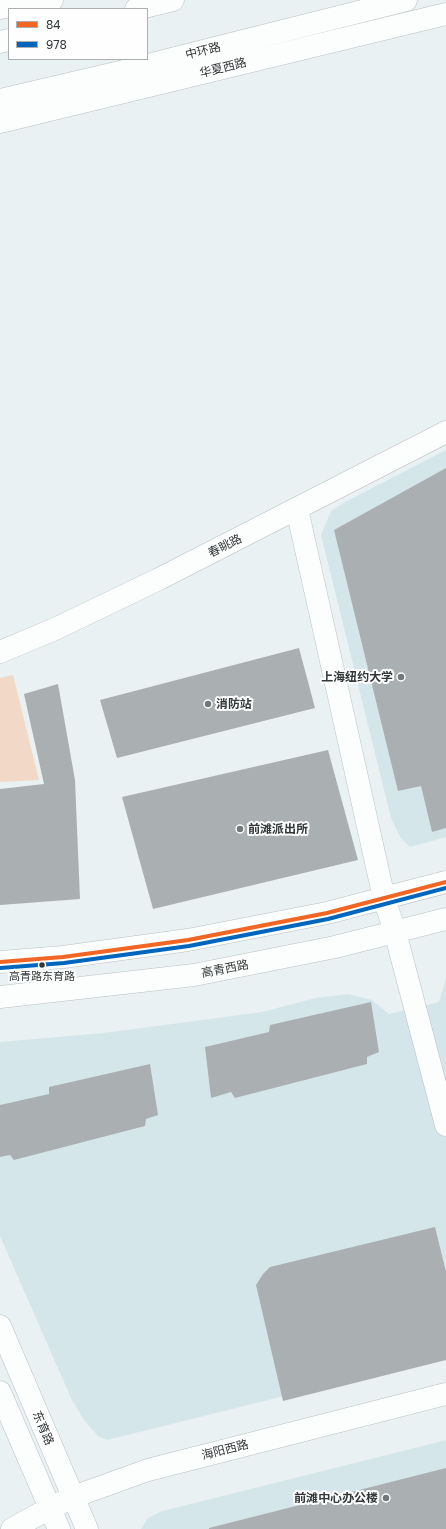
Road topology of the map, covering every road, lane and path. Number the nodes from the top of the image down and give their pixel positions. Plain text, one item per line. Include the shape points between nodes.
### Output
1 (18, 0) edge
2 (52, 0) edge
3 (173, 0) edge
4 (406, 0) edge
5 (0, 5) edge
6 (0, 8) edge
7 (140, 8) edge
8 (446, 14) edge
9 (120, 72) junction
10 (0, 100) edge
11 (0, 112) edge
12 (0, 122) edge
13 (446, 432) edge
14 (298, 509) junction
15 (0, 652) edge
16 (446, 882) edge
17 (384, 898) junction
18 (446, 919) edge
19 (395, 932) junction
20 (0, 962) edge
21 (0, 997) edge
22 (446, 1125) edge
23 (0, 1326) edge
24 (0, 1392) edge
25 (446, 1394) edge
26 (73, 1497) junction
27 (50, 1508) junction
28 (12, 1529) edge
29 (59, 1529) edge
30 (87, 1529) edge

1 - 5 main road
2 - 6 main road
3 - 7 main road
4 - 9 main road, 中环路
8 - 12 main road, 华夏西路
9 - 10 main road, 中环路
9 - 11 main road
13 - 14 main road, 春眺路
14 - 15 main road, 春眺路 via 56,629
14 - 17 main road
16 - 17 main road
17 - 19 main road
17 - 20 main road via 327,913 188,940 64,957
18 - 19 main road, 高青西路
19 - 21 main road, 高青西路 via 335,948 194,975
19 - 22 main road
23 - 26 main road, 东育路
24 - 27 main road
25 - 26 main road, 海阳西路 via 148,1470
26 - 27 main road, 海阳西路
26 - 30 main road, 东育路
27 - 28 main road, 海阳西路
27 - 29 main road

